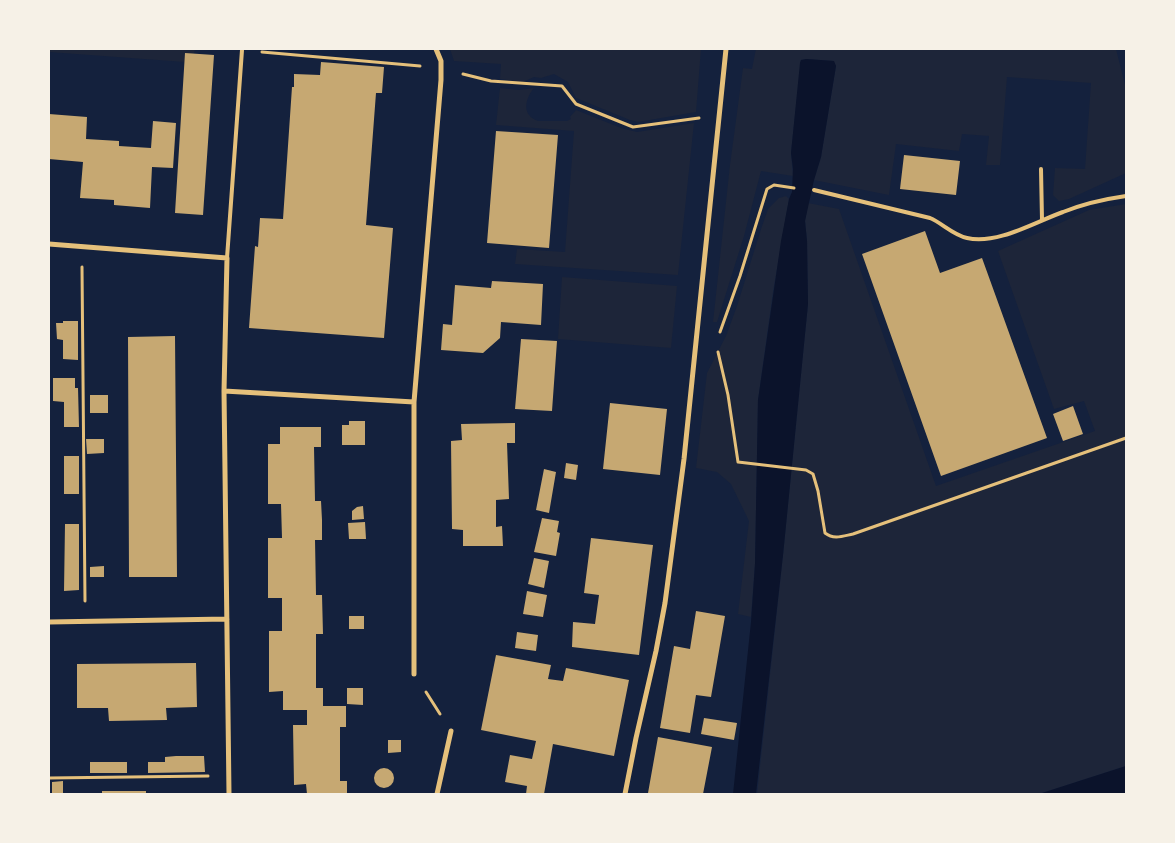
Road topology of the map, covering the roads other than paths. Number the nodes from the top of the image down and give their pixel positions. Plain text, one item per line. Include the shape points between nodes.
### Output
1 (436, 49) edge
2 (726, 49) edge
3 (242, 50) edge
4 (1042, 169) dead end
5 (814, 190) dead end
6 (1126, 196) edge
7 (1042, 220) junction
8 (49, 244) edge
9 (227, 258) junction
10 (224, 391) junction
11 (414, 402) junction
12 (227, 620) junction
13 (49, 622) edge
14 (414, 674) road end
15 (451, 731) road end
16 (229, 794) edge
17 (437, 794) edge
18 (625, 794) edge

1 - 11 street via 441,68
2 - 18 street via 684,459 665,603
3 - 9 lane
4 - 7 lane
5 - 7 lane via 930,218 968,238 990,238
6 - 7 lane via 1079,206
8 - 9 street
9 - 10 street
10 - 11 street
10 - 12 street
11 - 14 street
12 - 13 street
12 - 16 street
15 - 17 street

